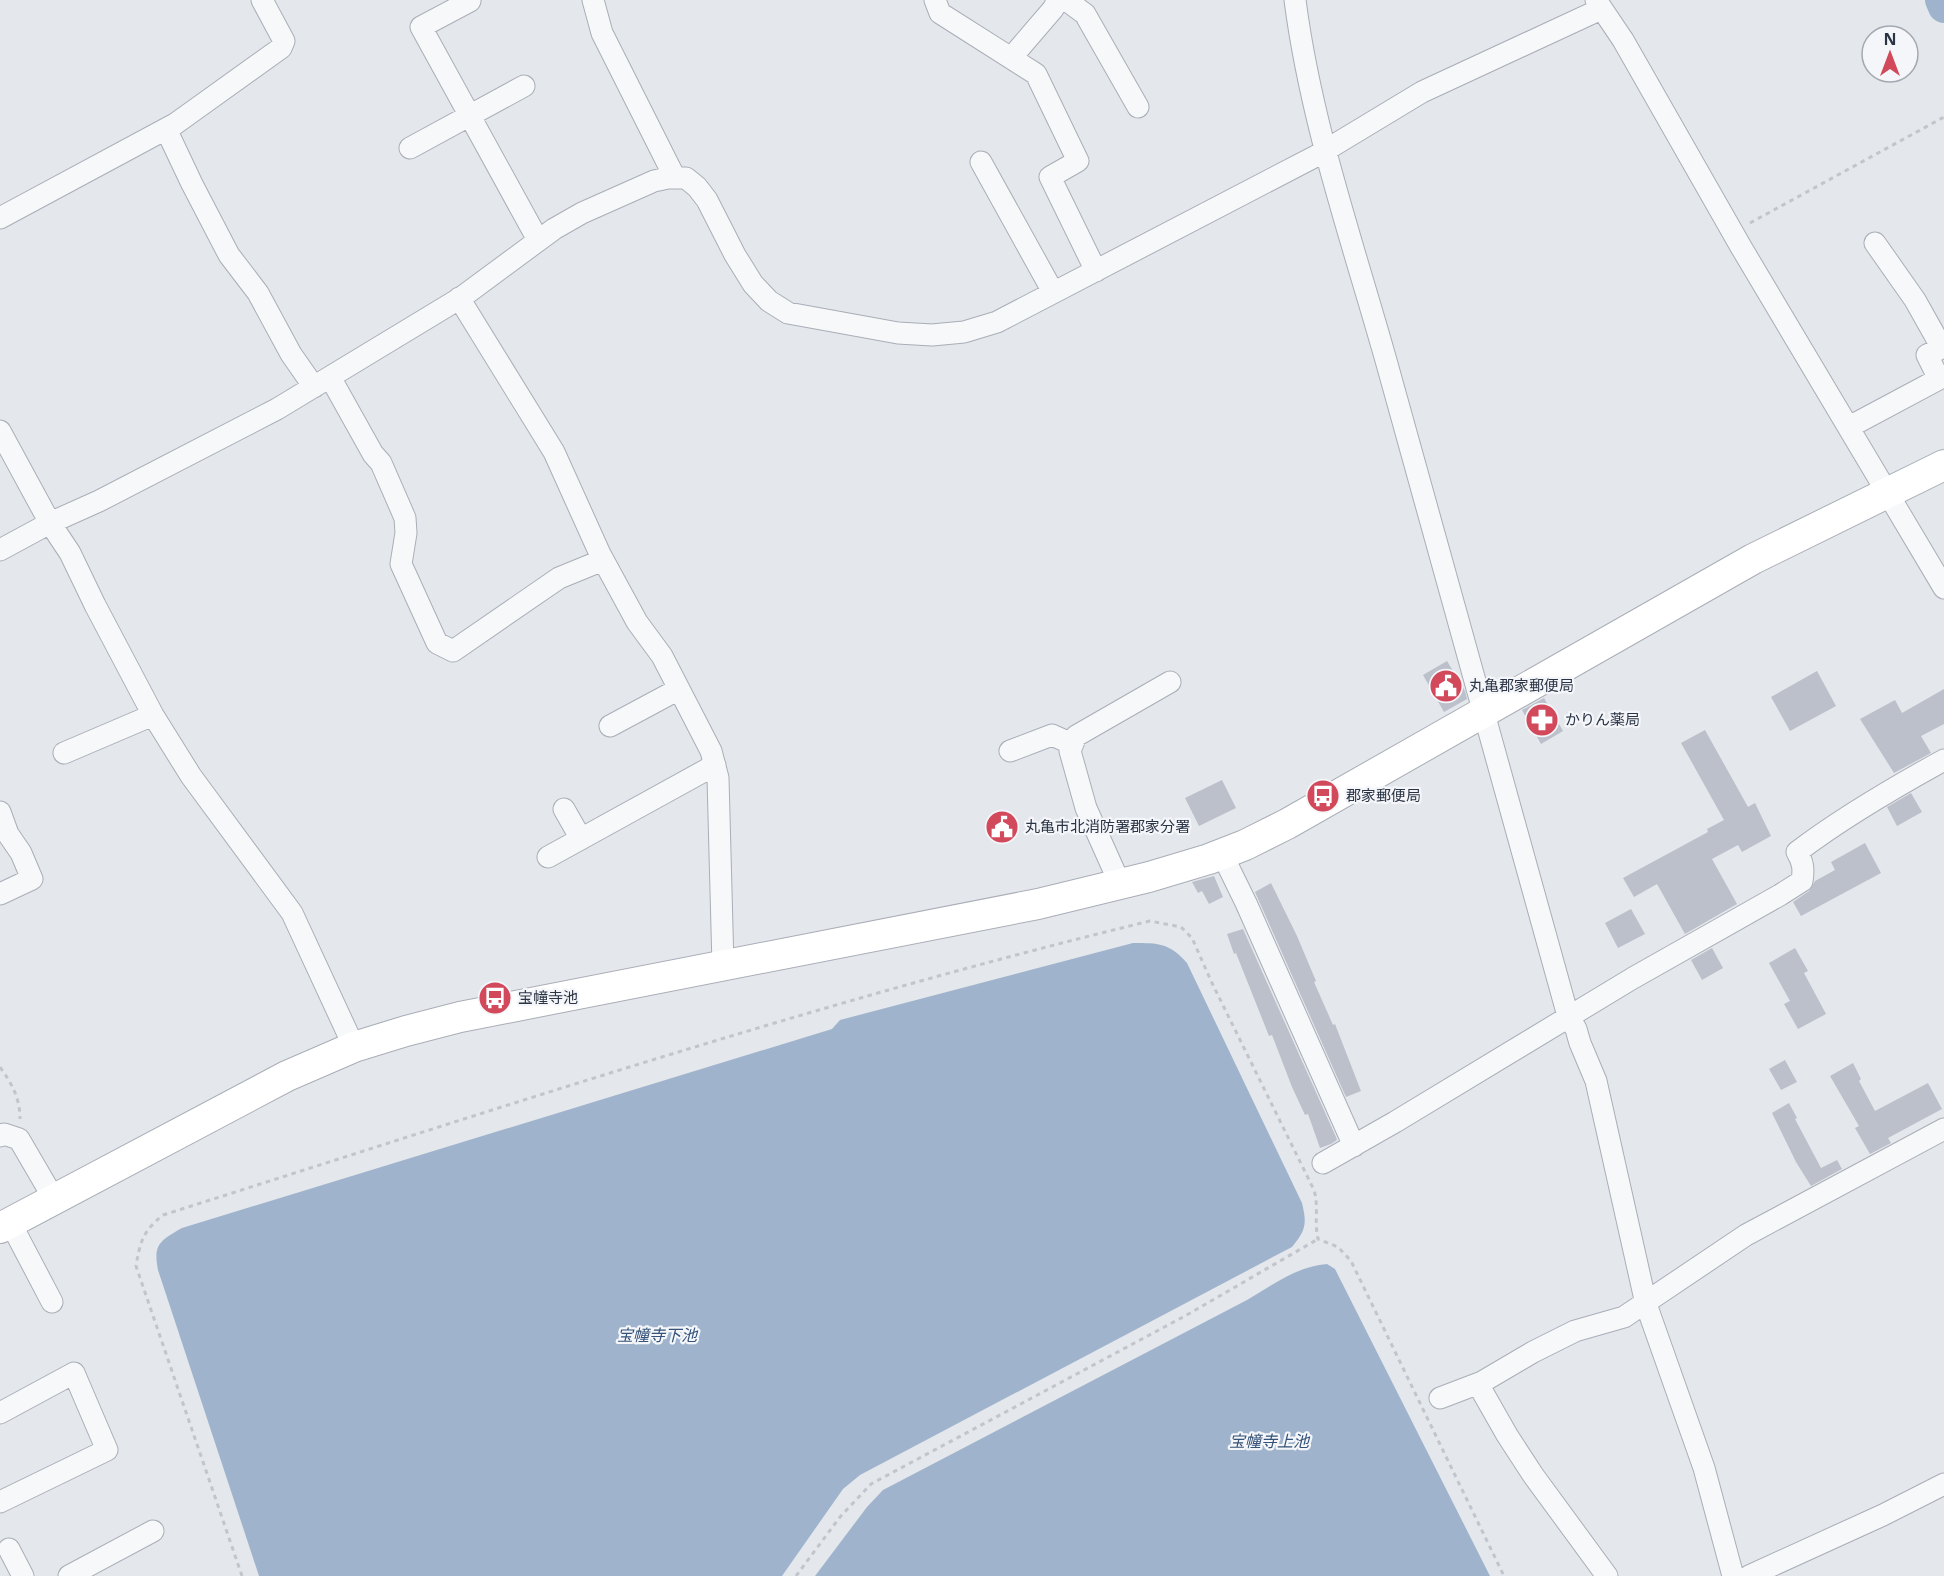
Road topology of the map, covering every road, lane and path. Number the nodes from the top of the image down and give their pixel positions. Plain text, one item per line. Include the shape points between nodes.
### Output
1 (262, 0) edge
2 (593, 0) edge
3 (935, 0) edge
4 (1058, 0) edge
5 (1066, 0) edge
6 (1295, 0) edge
7 (470, 1) edge
8 (1598, 5) edge
9 (1011, 58) junction
10 (524, 86) dead end
11 (1138, 107) dead end
12 (470, 115) junction
13 (1944, 117) edge
14 (166, 129) junction
15 (410, 147) dead end
16 (1326, 150) junction
17 (981, 162) dead end
18 (675, 177) junction
19 (0, 218) edge
20 (538, 240) junction
21 (1875, 243) dead end
22 (1741, 247) junction
23 (1096, 271) junction
24 (1053, 292) junction
25 (459, 298) junction
26 (1943, 347) edge
27 (322, 382) junction
28 (1849, 427) junction
29 (0, 431) edge
30 (1944, 465) edge
31 (1887, 492) junction
32 (50, 523) junction
33 (0, 550) edge
34 (603, 560) junction
35 (1944, 588) edge
36 (1170, 682) dead end
37 (679, 689) junction
38 (1483, 711) junction
39 (153, 715) junction
40 (610, 726) dead end
41 (1072, 744) junction
42 (1010, 751) dead end
43 (64, 753) dead end
44 (1944, 760) edge
45 (715, 765) junction
46 (564, 808) dead end
47 (0, 812) edge
48 (581, 839) junction
49 (1222, 854) junction
50 (548, 857) dead end
51 (1120, 884) junction
52 (0, 894) edge
53 (723, 966) junction
54 (1568, 1016) junction
55 (354, 1047) junction
56 (0, 1066) edge
57 (1944, 1130) edge
58 (10, 1137) edge
59 (1354, 1146) junction
60 (1323, 1163) dead end
61 (54, 1199) junction
62 (5, 1225) edge
63 (1318, 1239) junction
64 (52, 1302) dead end
65 (1646, 1304) junction
66 (1478, 1384) junction
67 (1440, 1398) dead end
68 (0, 1413) edge
69 (1944, 1484) edge
70 (0, 1502) edge
71 (153, 1531) dead end
72 (9, 1549) dead end
73 (23, 1576) edge
74 (69, 1576) edge
75 (242, 1576) edge
76 (796, 1576) edge
77 (1504, 1576) edge
78 (1607, 1576) edge
79 (1732, 1576) edge
80 (1749, 1576) edge

1 - 14 street via 284,41 281,48
2 - 18 street via 602,33
3 - 9 street via 940,13
4 - 9 street
5 - 11 street via 1085,14
6 - 16 street via 1304,62
7 - 12 street via 422,27
8 - 16 street via 1422,92
8 - 22 street via 1623,40
9 - 23 street via 1036,74 1078,161 1050,177
10 - 12 street
12 - 15 street
12 - 20 street
13 - 22 path via 1738,230
14 - 19 street
14 - 27 street via 229,255 258,293 291,354
16 - 23 street
16 - 38 street
17 - 24 street
18 - 20 street via 619,195
18 - 24 street via 686,178 702,192 753,284 788,313 898,333 932,335 964,332 997,322
20 - 25 street
21 - 26 street
22 - 28 street
23 - 24 street
25 - 27 street
25 - 34 street via 554,452
26 - 28 street via 1927,355 1939,379
27 - 32 street via 277,409
27 - 34 street via 381,463 405,518 401,564 437,643 453,651 560,578
28 - 31 street
29 - 32 street
30 - 31 street
31 - 35 street
31 - 38 street via 1753,560
32 - 33 street
32 - 39 street via 70,553
34 - 37 street
36 - 41 street via 1076,736
37 - 40 street
37 - 45 street
38 - 49 street via 1287,824
38 - 54 street
39 - 43 street
39 - 55 street via 191,776 292,914
41 - 42 street via 1052,735
41 - 51 street via 1070,751 1086,808
44 - 54 street via 1837,823 1797,852 1804,872 1802,880
45 - 48 street
45 - 53 street
46 - 48 street
47 - 52 street via 32,879
48 - 50 street
49 - 51 street
49 - 59 street
51 - 53 street
53 - 55 street via 460,1017
54 - 59 street
54 - 65 street via 1596,1081
55 - 61 street via 287,1076
56 - 58 path via 14,1086 20,1108
57 - 65 street via 1746,1235
58 - 61 street
59 - 60 street
61 - 62 street
62 - 64 street
63 - 75 path via 1317,1200 1192,938 1181,927 1165,922 1150,921 1013,956 655,1058 163,1215 150,1226 140,1243 136,1266
63 - 76 path via 1185,1316 872,1485 840,1517
63 - 77 path via 1338,1247 1351,1261
65 - 66 street via 1624,1317 1575,1331
65 - 79 street via 1704,1468
66 - 67 street
66 - 78 street via 1533,1475
68 - 70 street via 74,1373 107,1450
69 - 80 street
71 - 74 street
72 - 73 street

